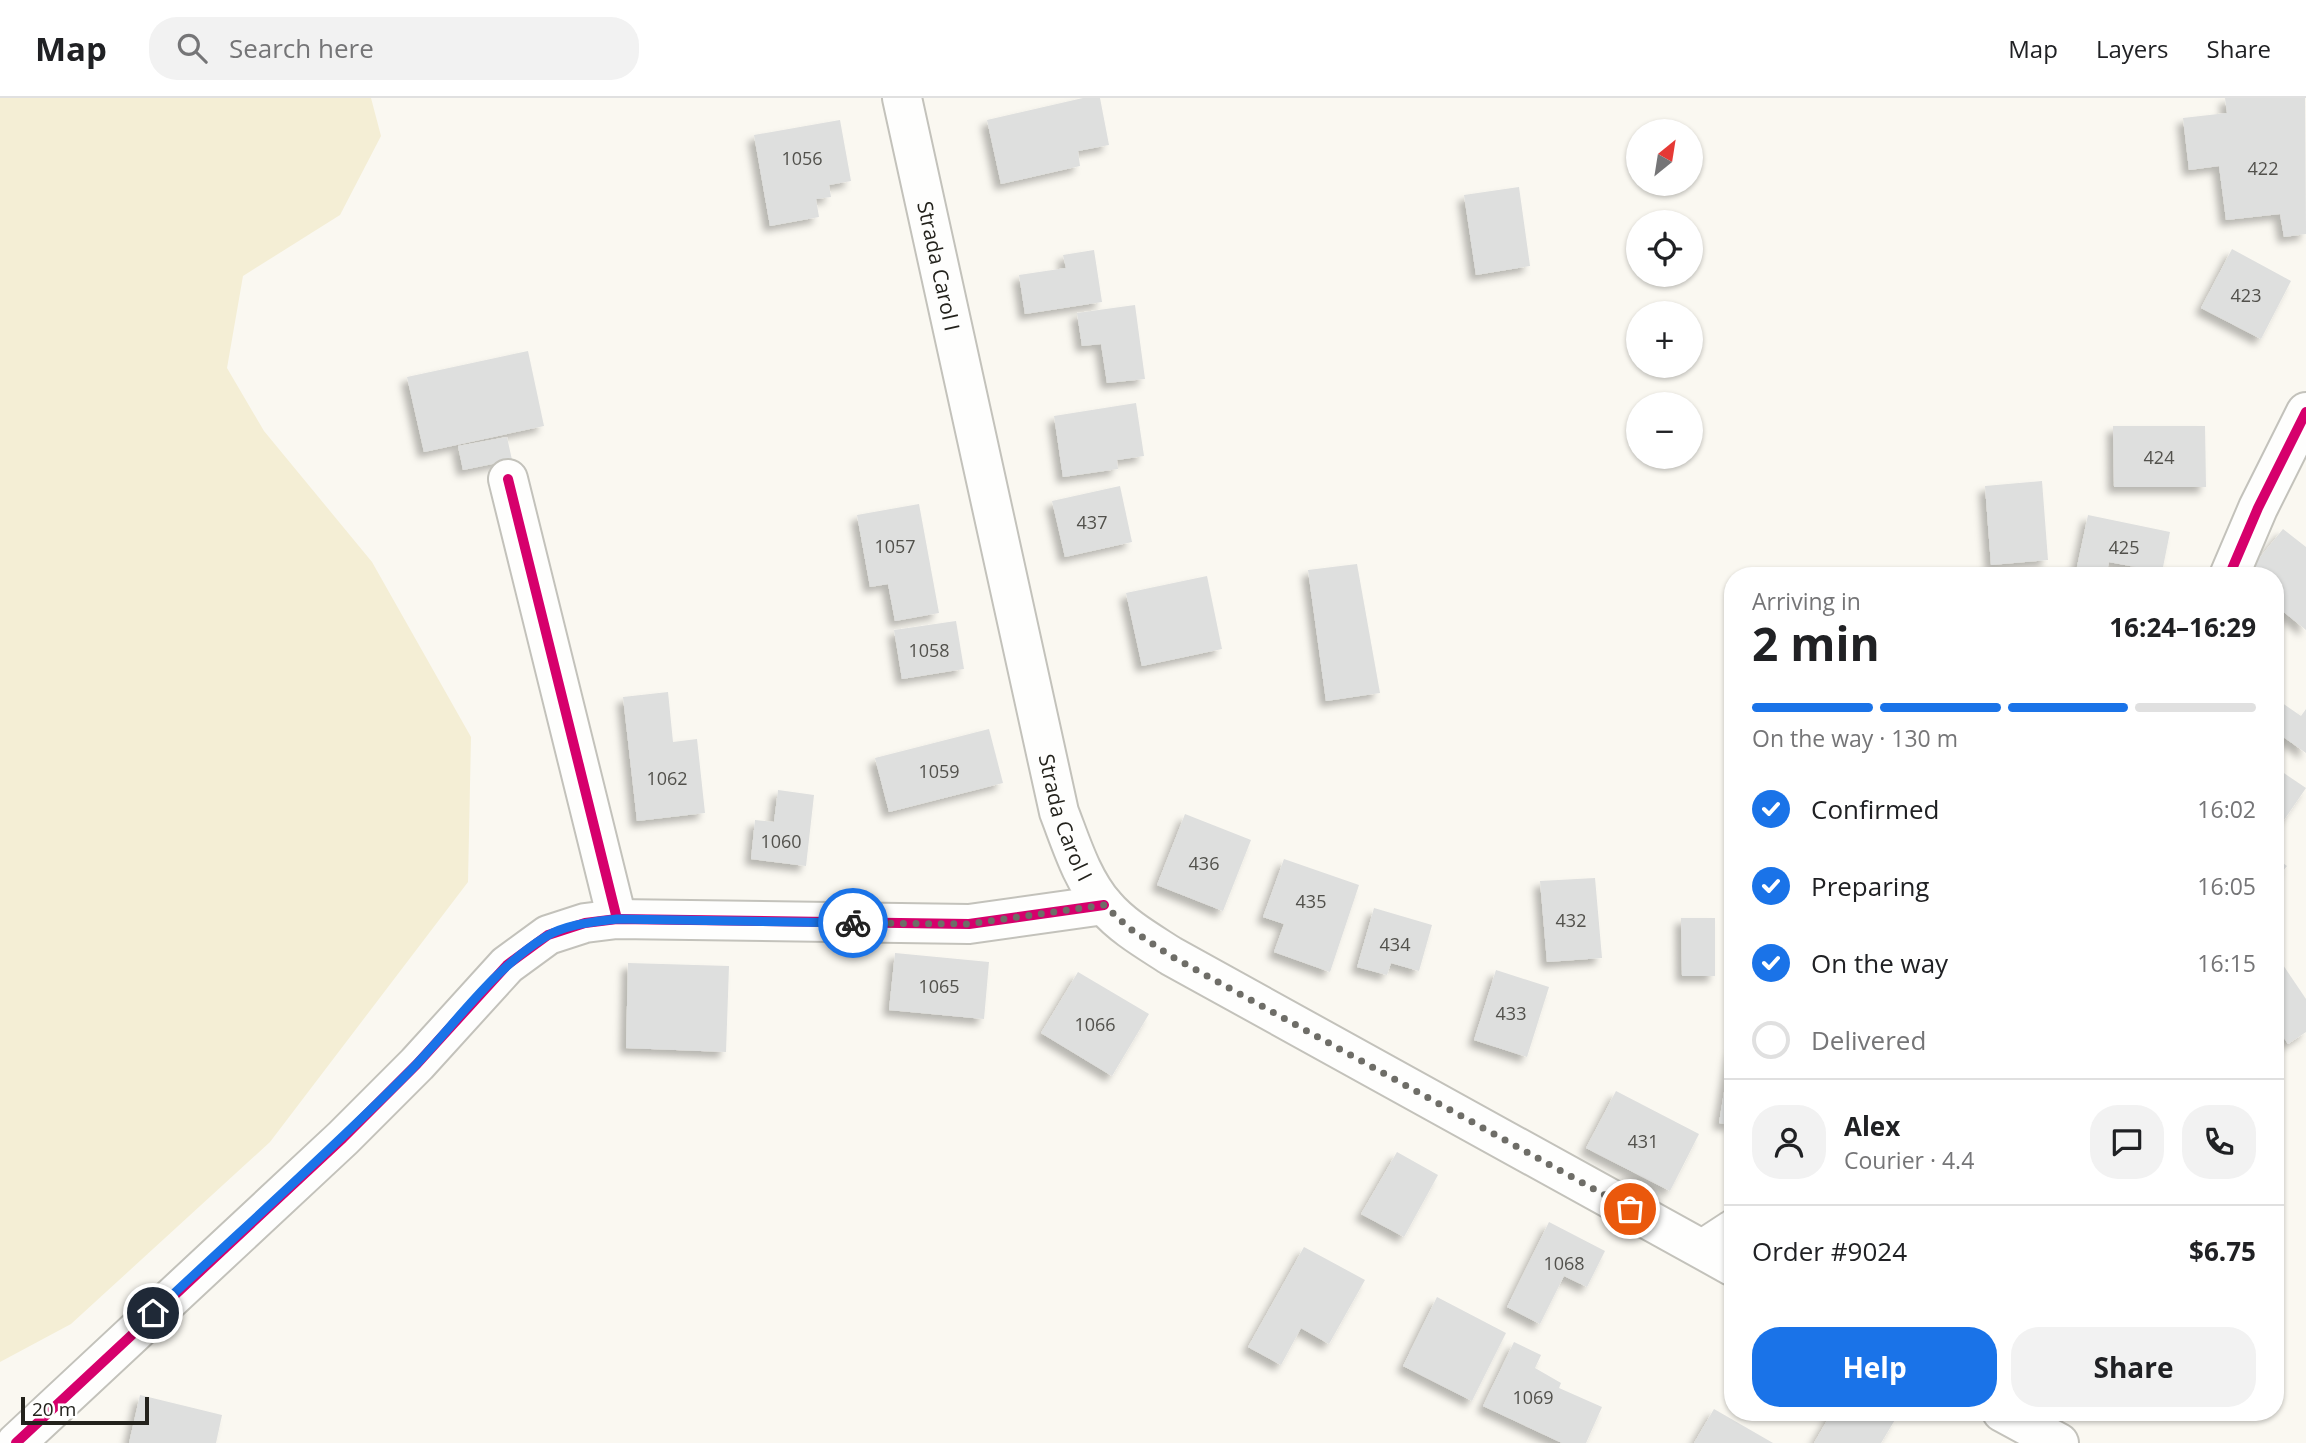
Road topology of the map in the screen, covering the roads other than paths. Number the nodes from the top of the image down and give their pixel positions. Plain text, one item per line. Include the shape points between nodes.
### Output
1 (902, 98) edge
2 (2306, 412) edge
3 (508, 479) dead end
4 (2233, 567) edge
5 (1104, 905) junction
6 (617, 919) junction
7 (1723, 1249) edge
8 (2019, 1421) edge
9 (16, 1443) edge
10 (2059, 1443) edge

1 - 5 street, Strada Carol I via 1059,812 1080,865
2 - 4 street
3 - 6 street
5 - 6 street via 969,924
5 - 7 street, Strada Carol I via 1171,956
6 - 9 street via 548,935 506,965 343,1138
8 - 10 street

